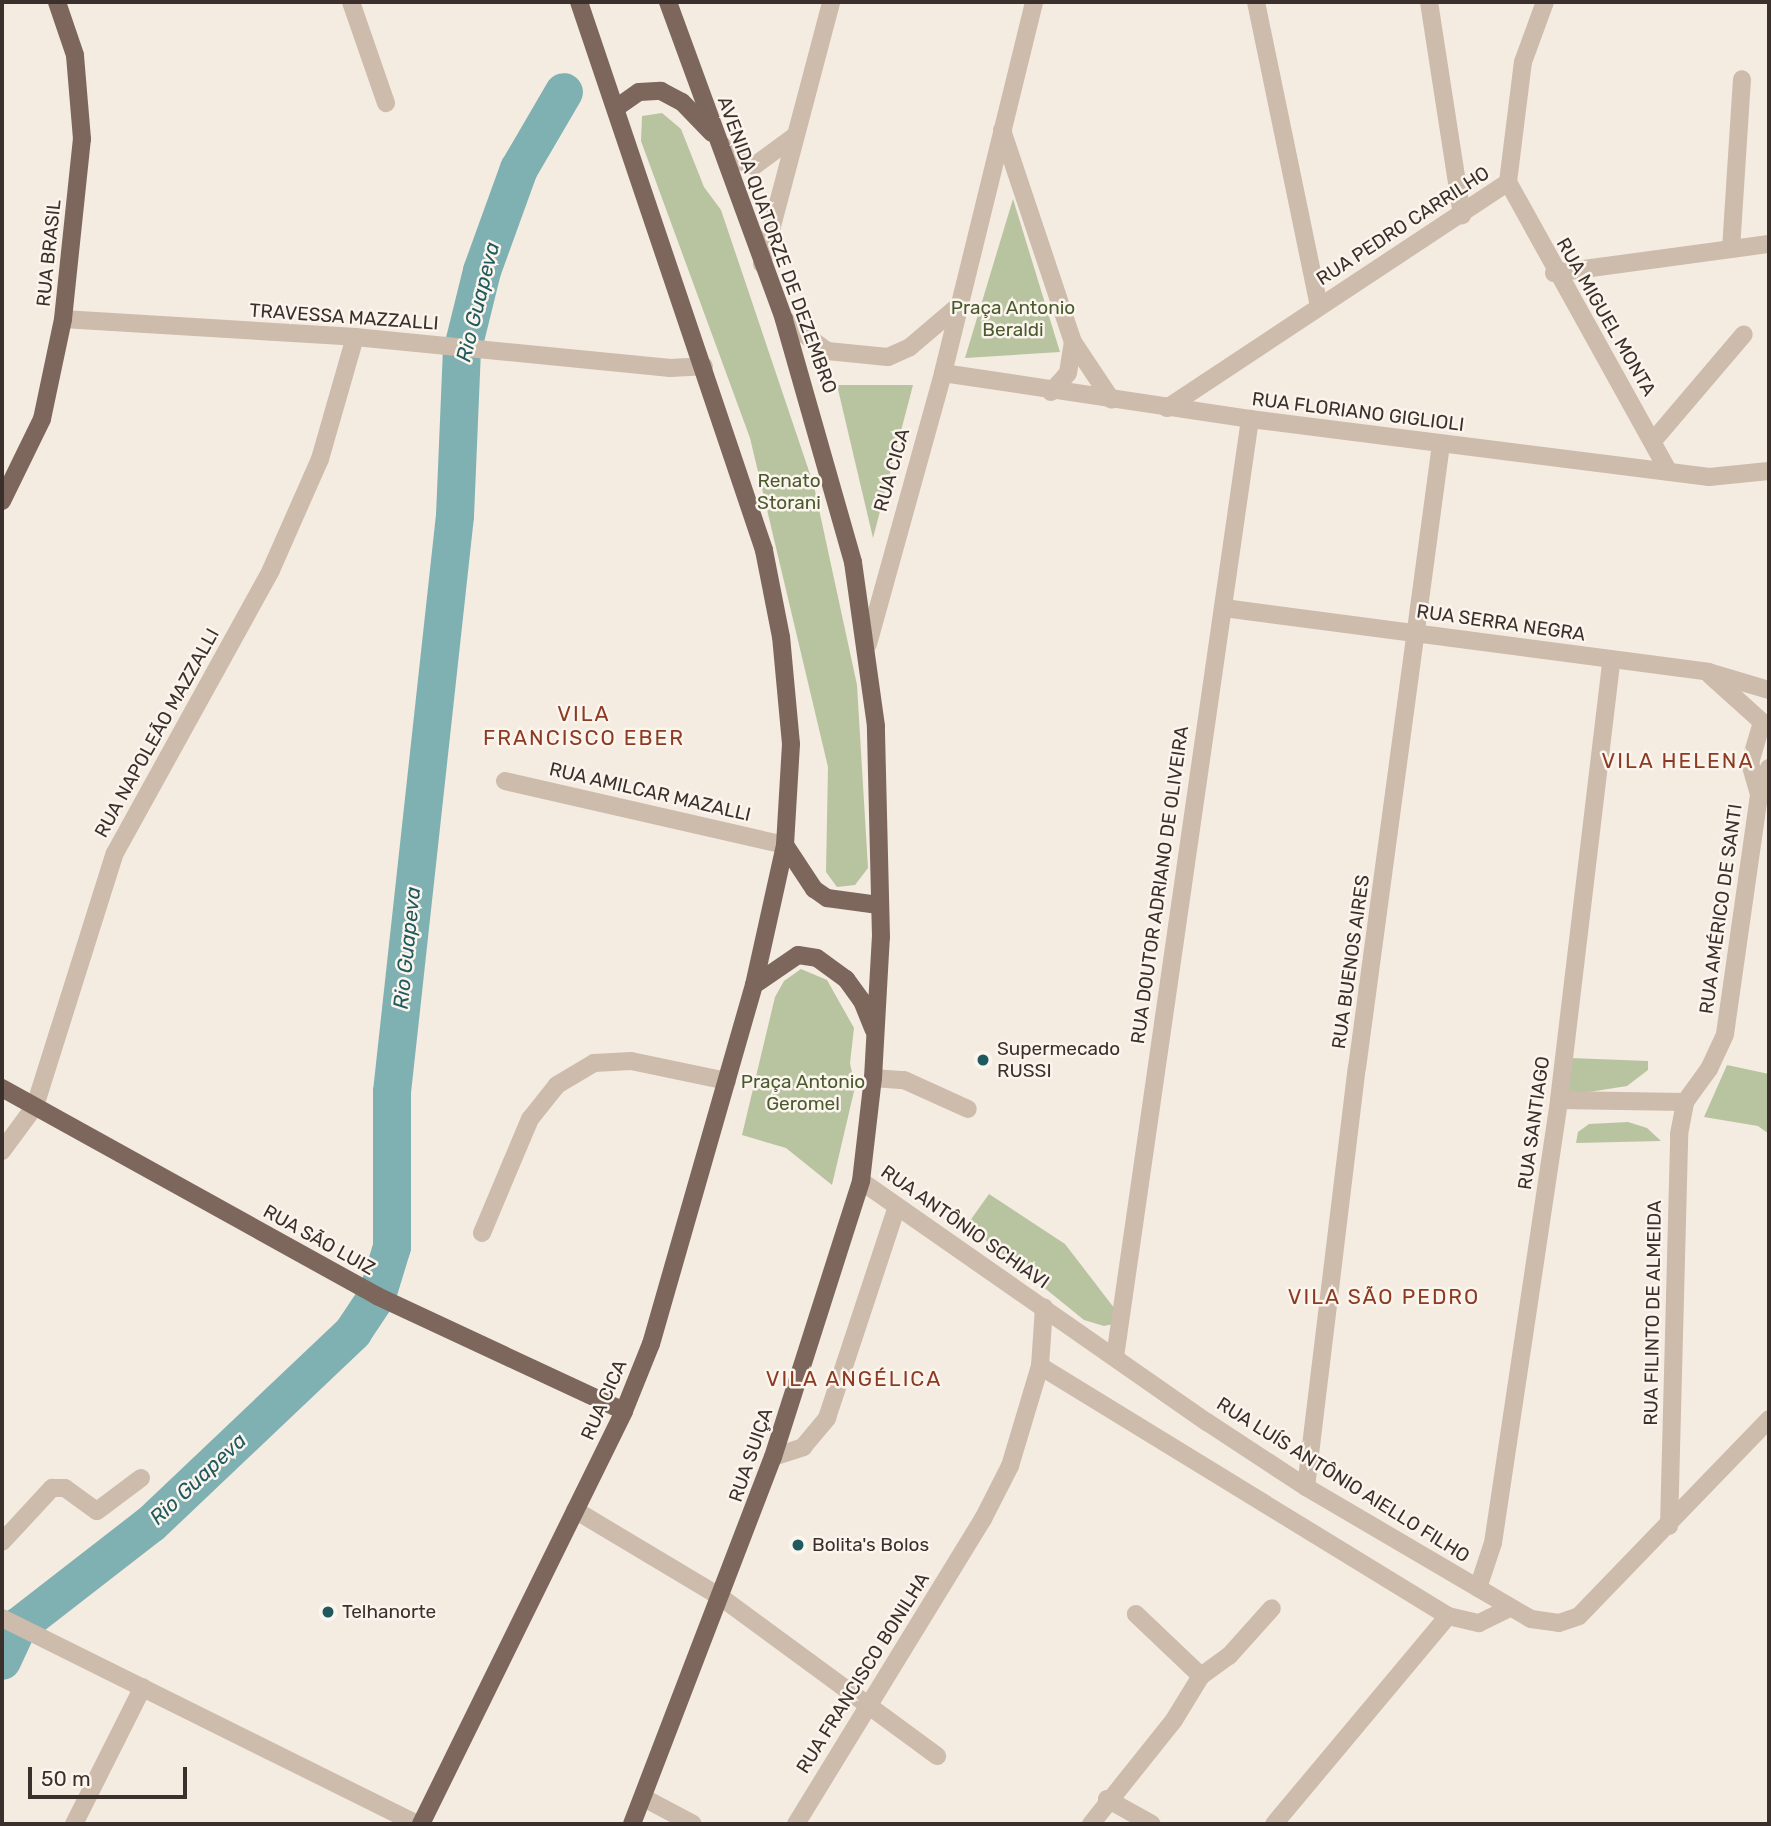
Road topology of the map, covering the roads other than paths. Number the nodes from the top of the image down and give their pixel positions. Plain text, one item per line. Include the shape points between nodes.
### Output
1 (57, 2) edge
2 (351, 2) edge
3 (579, 2) edge
4 (668, 2) edge
5 (831, 2) edge
6 (1034, 2) edge
7 (1256, 2) edge
8 (1429, 2) edge
9 (1545, 2) edge
10 (1742, 79) dead end
11 (386, 103) dead end
12 (616, 108) junction
13 (1002, 130) junction
14 (796, 135) junction
15 (716, 138) junction
16 (1508, 183) junction
17 (1462, 215) junction
18 (1769, 244) edge
19 (1731, 249) junction
20 (762, 264) junction
21 (1554, 273) junction
22 (1319, 306) junction
23 (957, 307) junction
24 (64, 319) junction
25 (784, 319) junction
26 (1744, 334) dead end
27 (355, 337) junction
28 (1073, 342) junction
29 (704, 366) junction
30 (943, 373) junction
31 (1051, 392) junction
32 (1111, 399) junction
33 (1167, 408) junction
34 (1250, 419) junction
35 (1653, 441) junction
36 (1441, 444) junction
37 (1668, 471) junction
38 (1769, 471) edge
39 (2, 501) edge
40 (1224, 608) junction
41 (1418, 633) junction
42 (868, 644) junction
43 (1611, 661) junction
44 (1708, 673) junction
45 (1769, 690) edge
46 (1767, 720) edge
47 (1769, 768) edge
48 (505, 781) dead end
49 (1759, 794) junction
50 (785, 845) junction
51 (879, 905) junction
52 (756, 977) junction
53 (878, 1006) joint
54 (875, 1034) junction
55 (873, 1078) junction
56 (727, 1081) junction
57 (2, 1088) edge
58 (1559, 1100) junction
59 (1685, 1102) junction
60 (35, 1106) junction
61 (968, 1109) dead end
62 (2, 1151) edge
63 (861, 1181) junction
64 (897, 1206) junction
65 (482, 1233) dead end
66 (1044, 1307) junction
67 (1115, 1357) junction
68 (1040, 1366) junction
69 (624, 1411) junction
70 (1769, 1419) edge
71 (773, 1457) junction
72 (141, 1478) dead end
73 (1306, 1487) junction
74 (575, 1510) junction
75 (1669, 1526) junction
76 (2, 1542) edge
77 (1478, 1588) junction
78 (722, 1598) junction
79 (1272, 1608) dead end
80 (1508, 1609) junction
81 (1136, 1614) dead end
82 (1448, 1616) junction
83 (3, 1618) edge
84 (1201, 1676) junction
85 (143, 1687) junction
86 (868, 1706) junction
87 (937, 1756) dead end
88 (644, 1798) junction
89 (1107, 1799) junction
90 (75, 1824) edge
91 (419, 1824) edge
92 (632, 1824) edge
93 (694, 1824) edge
94 (796, 1824) edge
95 (1091, 1824) edge
96 (1152, 1824) edge
97 (1274, 1824) edge

1 - 24 main road, RUA BRASIL via 75,55 82,139
2 - 11 street
3 - 12 main road
4 - 15 main road, AVENIDA QUATORZE DE DEZEMBRO
5 - 14 street
6 - 13 street, RUA CICA
7 - 22 street
8 - 17 street
9 - 16 street, RUA PEDRO CARRILHO via 1523,62
10 - 19 street
12 - 15 main road via 639,92 660,91 682,102
12 - 29 main road
13 - 23 street, RUA CICA
13 - 28 street
14 - 15 street via 754,166 734,159
14 - 20 street
15 - 20 main road, AVENIDA QUATORZE DE DEZEMBRO
16 - 17 street, RUA PEDRO CARRILHO
16 - 21 street, RUA MIGUEL MONTA
17 - 22 street, RUA PEDRO CARRILHO
18 - 19 street
19 - 21 street
20 - 25 main road, AVENIDA QUATORZE DE DEZEMBRO
21 - 35 street, RUA MIGUEL MONTA
22 - 33 street, RUA PEDRO CARRILHO
23 - 25 street via 910,346 888,357 827,351
23 - 30 street, RUA CICA
24 - 27 street, TRAVESSA MAZZALLI
24 - 39 main road, RUA BRASIL via 42,419
25 - 42 main road, AVENIDA QUATORZE DE DEZEMBRO via 853,562
26 - 35 street
27 - 29 street, TRAVESSA MAZZALLI via 670,368
27 - 60 street, RUA NAPOLEÃO MAZZALLI via 320,458 271,570 115,853
28 - 31 street via 1068,373
28 - 32 street
29 - 50 main road via 764,550 781,637 791,744
30 - 31 street, RUA FLORIANO GIGLIOLI
30 - 42 street, RUA CICA
31 - 32 street, RUA FLORIANO GIGLIOLI
32 - 33 street, RUA FLORIANO GIGLIOLI
33 - 34 street, RUA FLORIANO GIGLIOLI
34 - 36 street, RUA FLORIANO GIGLIOLI
34 - 40 street, RUA DOUTOR ADRIANO DE OLIVEIRA
35 - 37 street, RUA MIGUEL MONTA
36 - 37 street, RUA FLORIANO GIGLIOLI
36 - 41 street, RUA BUENOS AIRES
37 - 38 street, RUA FLORIANO GIGLIOLI via 1709,477
40 - 41 street, RUA SERRA NEGRA
40 - 67 street, RUA DOUTOR ADRIANO DE OLIVEIRA
41 - 43 street, RUA SERRA NEGRA
41 - 73 street, RUA BUENOS AIRES via 1357,1068
42 - 51 main road, AVENIDA QUATORZE DE DEZEMBRO via 876,726
43 - 44 street, RUA SERRA NEGRA
43 - 58 street, RUA SANTIAGO
44 - 45 street, RUA SERRA NEGRA
44 - 46 street
46 - 49 street via 1750,763
47 - 49 street
48 - 50 street, RUA AMILCAR MAZALLI
49 - 59 street, RUA AMÉRICO DE SANTI via 1742,940 1725,1034
50 - 51 main road via 814,889 827,898
50 - 52 main road
51 - 53 main road, AVENIDA QUATORZE DE DEZEMBRO
52 - 54 main road via 791,958 817,958 846,979 862,1001
52 - 56 main road, RUA CICA
53 - 54 main road, RUA SUIÇA
54 - 55 main road, RUA SUIÇA
55 - 61 street via 904,1080
55 - 63 main road, RUA SUIÇA
56 - 65 street via 631,1060 594,1063 557,1084 530,1119
56 - 69 main road, RUA CICA via 652,1344
57 - 60 main road, RUA SÃO LUIZ
58 - 59 street
58 - 77 street, RUA SANTIAGO via 1493,1543
59 - 75 street, RUA FILINTO DE ALMEIDA via 1679,1134
60 - 62 street, RUA NAPOLEÃO MAZZALLI
60 - 69 main road, RUA SÃO LUIZ via 399,1307
63 - 64 street, RUA ANTÔNIO SCHIAVI
63 - 71 main road, RUA SUIÇA
64 - 66 street, RUA ANTÔNIO SCHIAVI
64 - 71 street via 827,1418 803,1447
66 - 67 street, RUA LUÍS ANTÔNIO AIELLO FILHO
66 - 68 street, RUA FRANCISCO BONILHA
67 - 73 street, RUA LUÍS ANTÔNIO AIELLO FILHO
68 - 82 street
68 - 86 street, RUA FRANCISCO BONILHA via 1010,1466 983,1519
69 - 74 main road, RUA CICA
70 - 75 street
71 - 78 main road, RUA SUIÇA
72 - 76 street via 97,1511 65,1488 52,1488
73 - 77 street, RUA LUÍS ANTÔNIO AIELLO FILHO
74 - 78 street
74 - 91 main road, RUA CICA
75 - 80 street, RUA LUÍS ANTÔNIO AIELLO FILHO via 1579,1616 1559,1623 1531,1619
77 - 80 street, RUA LUÍS ANTÔNIO AIELLO FILHO
78 - 86 street
78 - 88 main road, RUA SUIÇA
79 - 84 street via 1237,1649
80 - 82 street via 1479,1623
81 - 84 street
82 - 97 street
83 - 85 street
84 - 89 street via 1174,1720
85 - 90 street
85 - 91 street
86 - 87 street
86 - 94 street, RUA FRANCISCO BONILHA
88 - 92 main road, RUA SUIÇA
88 - 93 street
89 - 95 street
89 - 96 street

